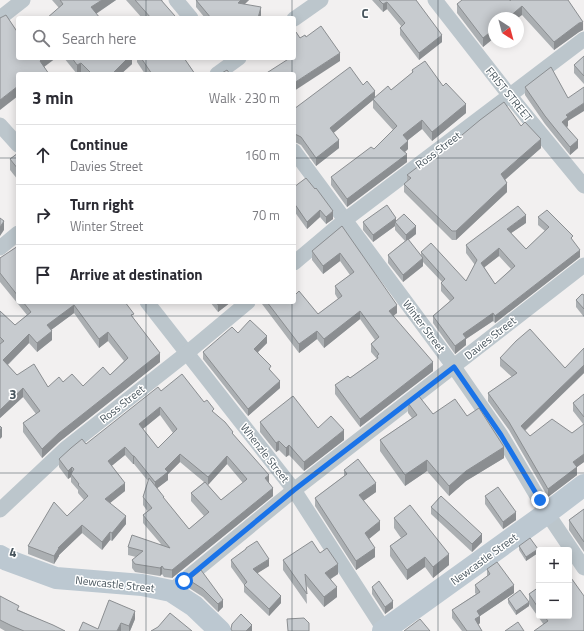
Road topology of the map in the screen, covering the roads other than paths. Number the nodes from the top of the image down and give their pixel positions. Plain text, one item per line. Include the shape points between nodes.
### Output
1 (23, 0) edge
2 (176, 0) edge
3 (321, 0) edge
4 (435, 0) edge
5 (189, 16) edge
6 (0, 18) edge
7 (296, 18) edge
8 (584, 39) edge
9 (510, 96) junction
10 (0, 124) edge
11 (16, 143) edge
12 (296, 154) edge
13 (584, 186) edge
14 (345, 220) junction
15 (16, 235) edge
16 (0, 248) edge
17 (296, 261) edge
18 (584, 265) edge
19 (149, 304) edge
20 (246, 304) edge
21 (188, 353) junction
22 (454, 367) junction
23 (584, 485) edge
24 (294, 490) junction
25 (0, 510) edge
26 (547, 513) junction
27 (0, 556) edge
28 (584, 568) edge
29 (172, 591) junction
30 (220, 631) edge
31 (384, 631) edge

1 - 6 street
2 - 5 street
3 - 7 street
4 - 9 street, FRIST STREET
8 - 9 street, Ross Street
9 - 13 street, FRIST STREET
9 - 14 street, Ross Street
10 - 11 street
12 - 14 street, Winter Street
14 - 17 street, Ross Street
14 - 22 street, Winter Street
15 - 16 street
18 - 22 street, Davies Street
19 - 21 street, Whenzle Street
20 - 21 street, Ross Street
21 - 24 street, Whenzle Street
21 - 25 street, Ross Street via 65,449
22 - 24 street, Davies Street
22 - 26 street, Winter Street via 501,435
23 - 26 street, Newcastle Street
24 - 29 street, Davies Street
24 - 31 street, Whenzle Street
26 - 28 street, Winter Street
26 - 31 street, Newcastle Street
27 - 29 street, Newcastle Street via 56,578 142,585
29 - 30 street, Newcastle Street via 194,606

